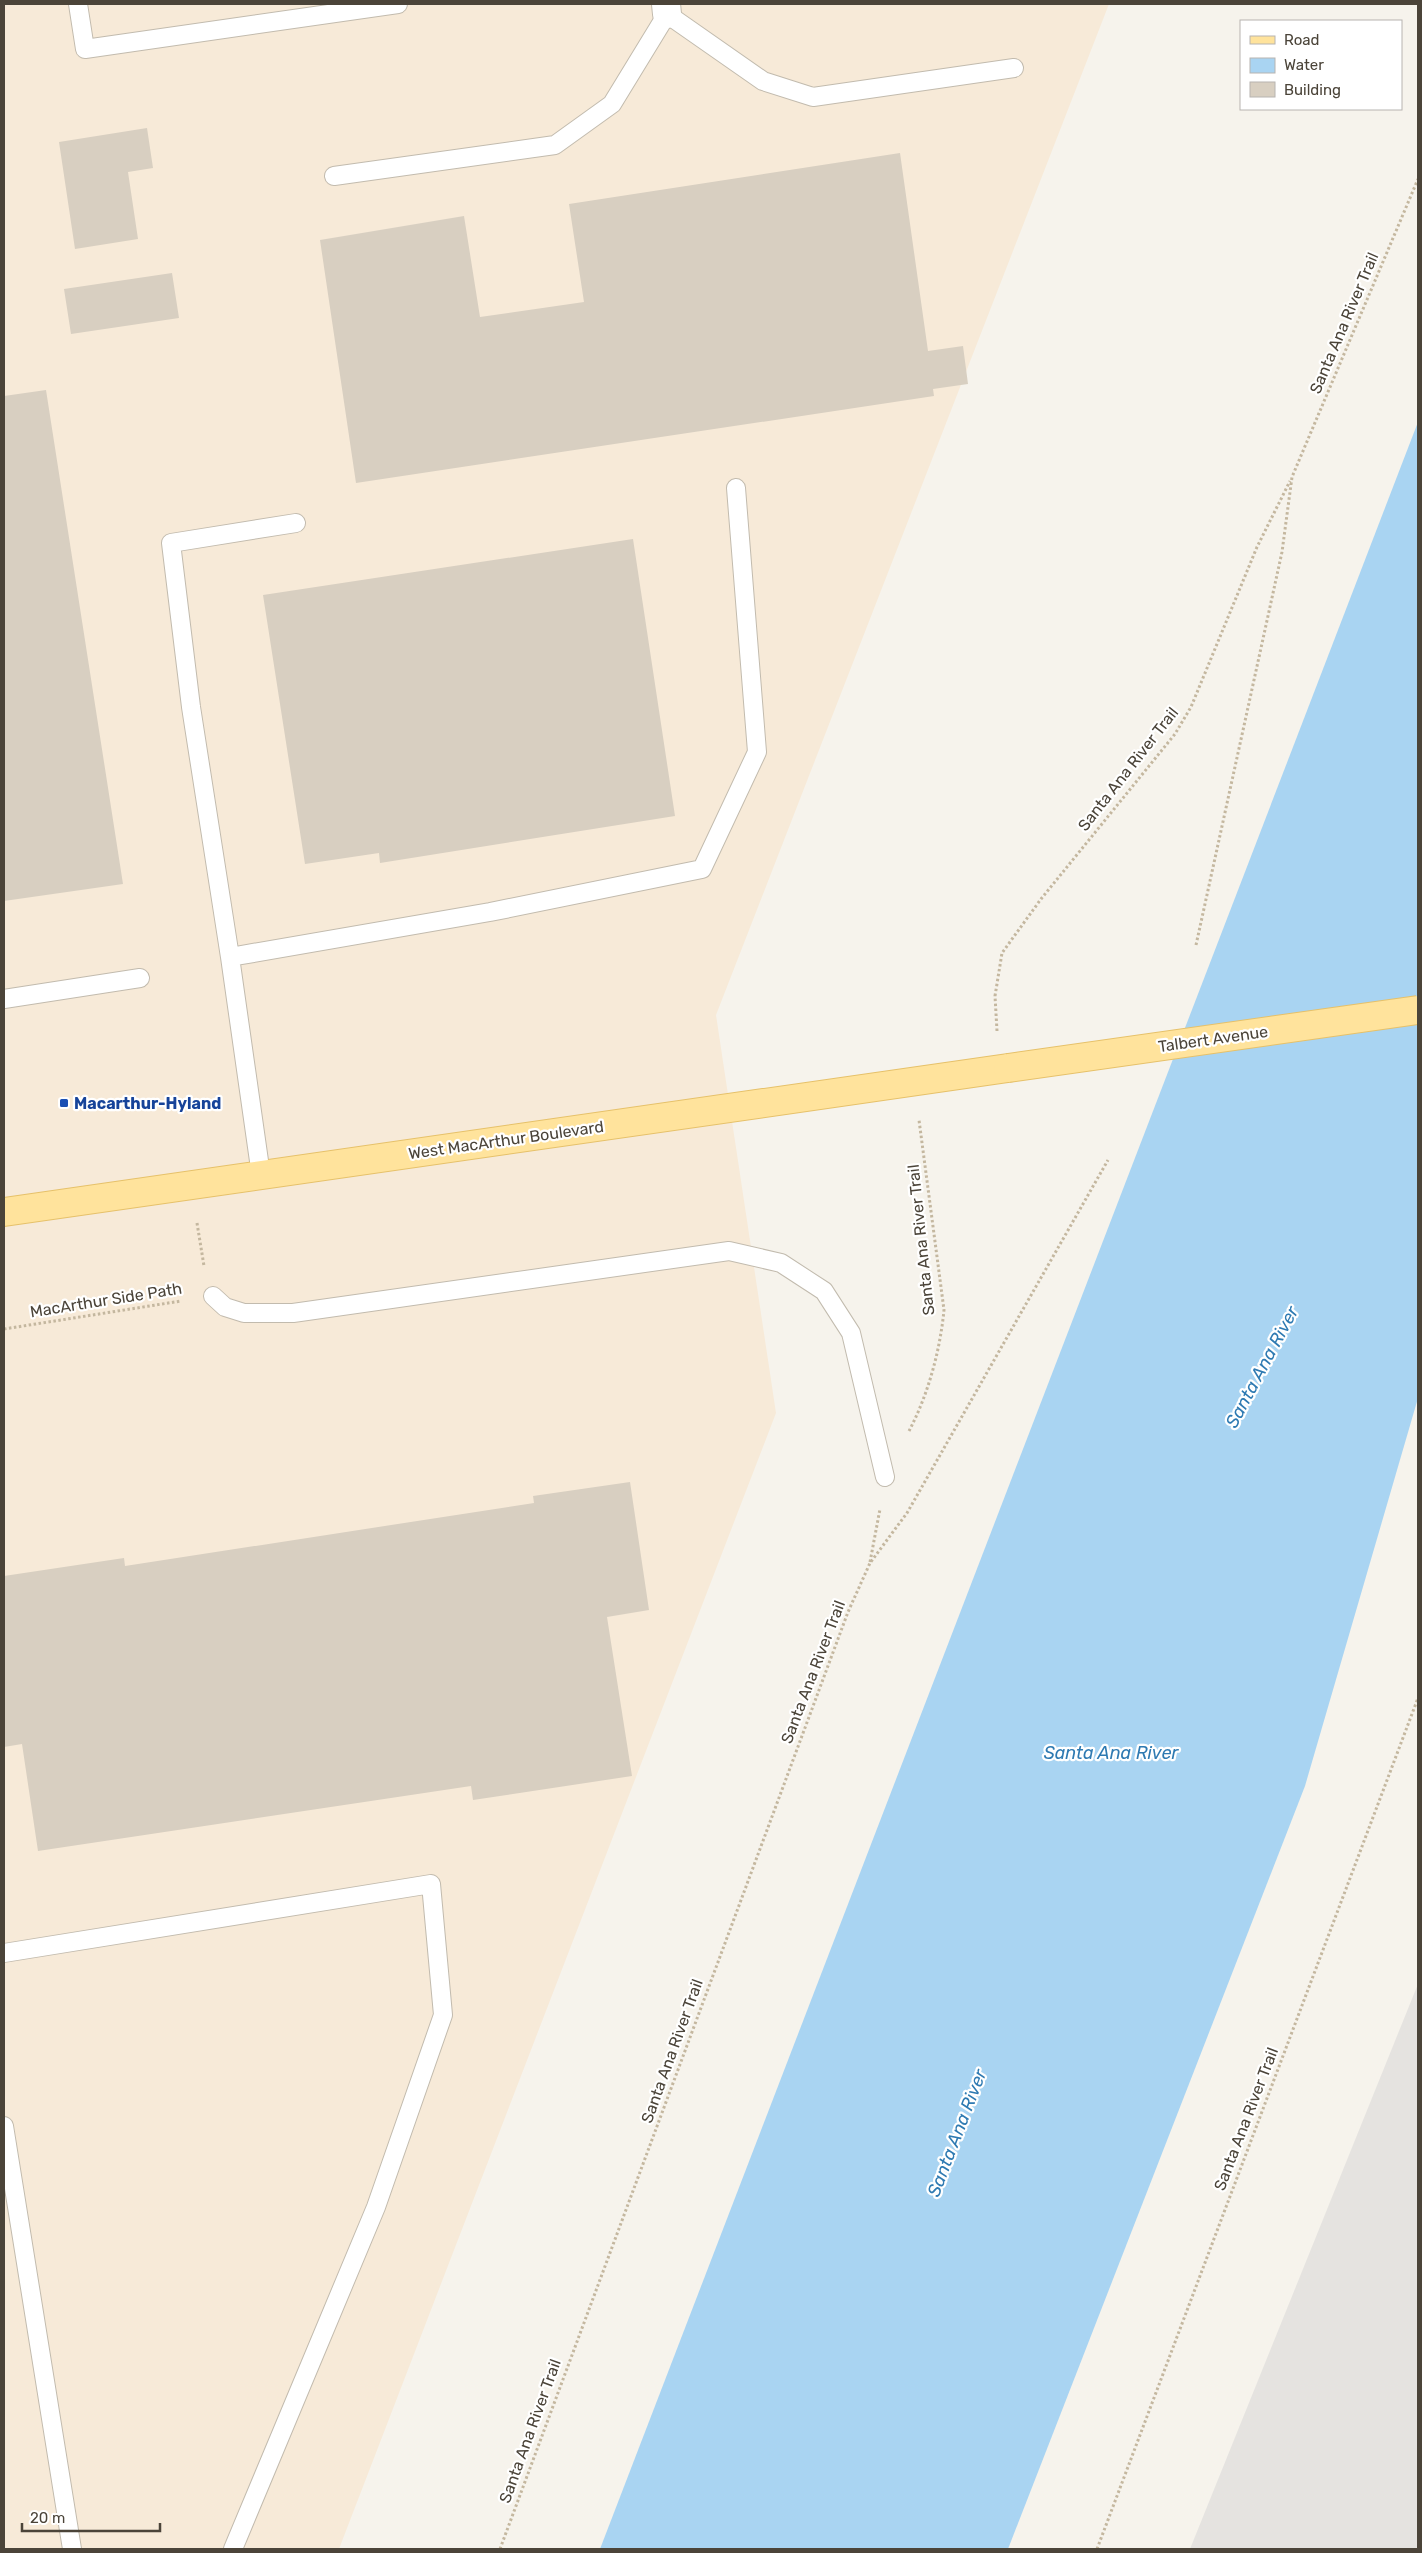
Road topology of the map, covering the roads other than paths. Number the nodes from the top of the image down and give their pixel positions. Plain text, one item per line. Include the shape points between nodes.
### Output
1 (78, 4) edge
2 (398, 4) edge
3 (666, 9) edge
4 (1014, 68) dead end
5 (334, 176) dead end
6 (736, 488) dead end
7 (296, 523) dead end
8 (230, 958) junction
9 (140, 978) dead end
10 (4, 999) edge
11 (1418, 1010) edge
12 (1004, 1069) joint
13 (261, 1175) junction
14 (4, 1212) edge
15 (213, 1296) road end
16 (885, 1477) road end
17 (4, 1953) edge
18 (4, 2126) edge
19 (72, 2549) edge
20 (234, 2549) edge

1 - 2 lane via 85,49
3 - 4 lane via 763,81 814,97
3 - 5 lane via 612,104 555,145
6 - 8 lane via 757,752 702,869 490,912
7 - 8 lane via 171,543 191,707
8 - 13 lane
9 - 10 lane
11 - 12 main road, Talbert Avenue, bridge
12 - 13 main road, West MacArthur Boulevard
13 - 14 main road, West MacArthur Boulevard
15 - 16 lane via 225,1307 244,1313 293,1314 729,1252 780,1263 824,1291 851,1333
17 - 20 lane via 432,1884 443,2015 376,2207
18 - 19 lane

